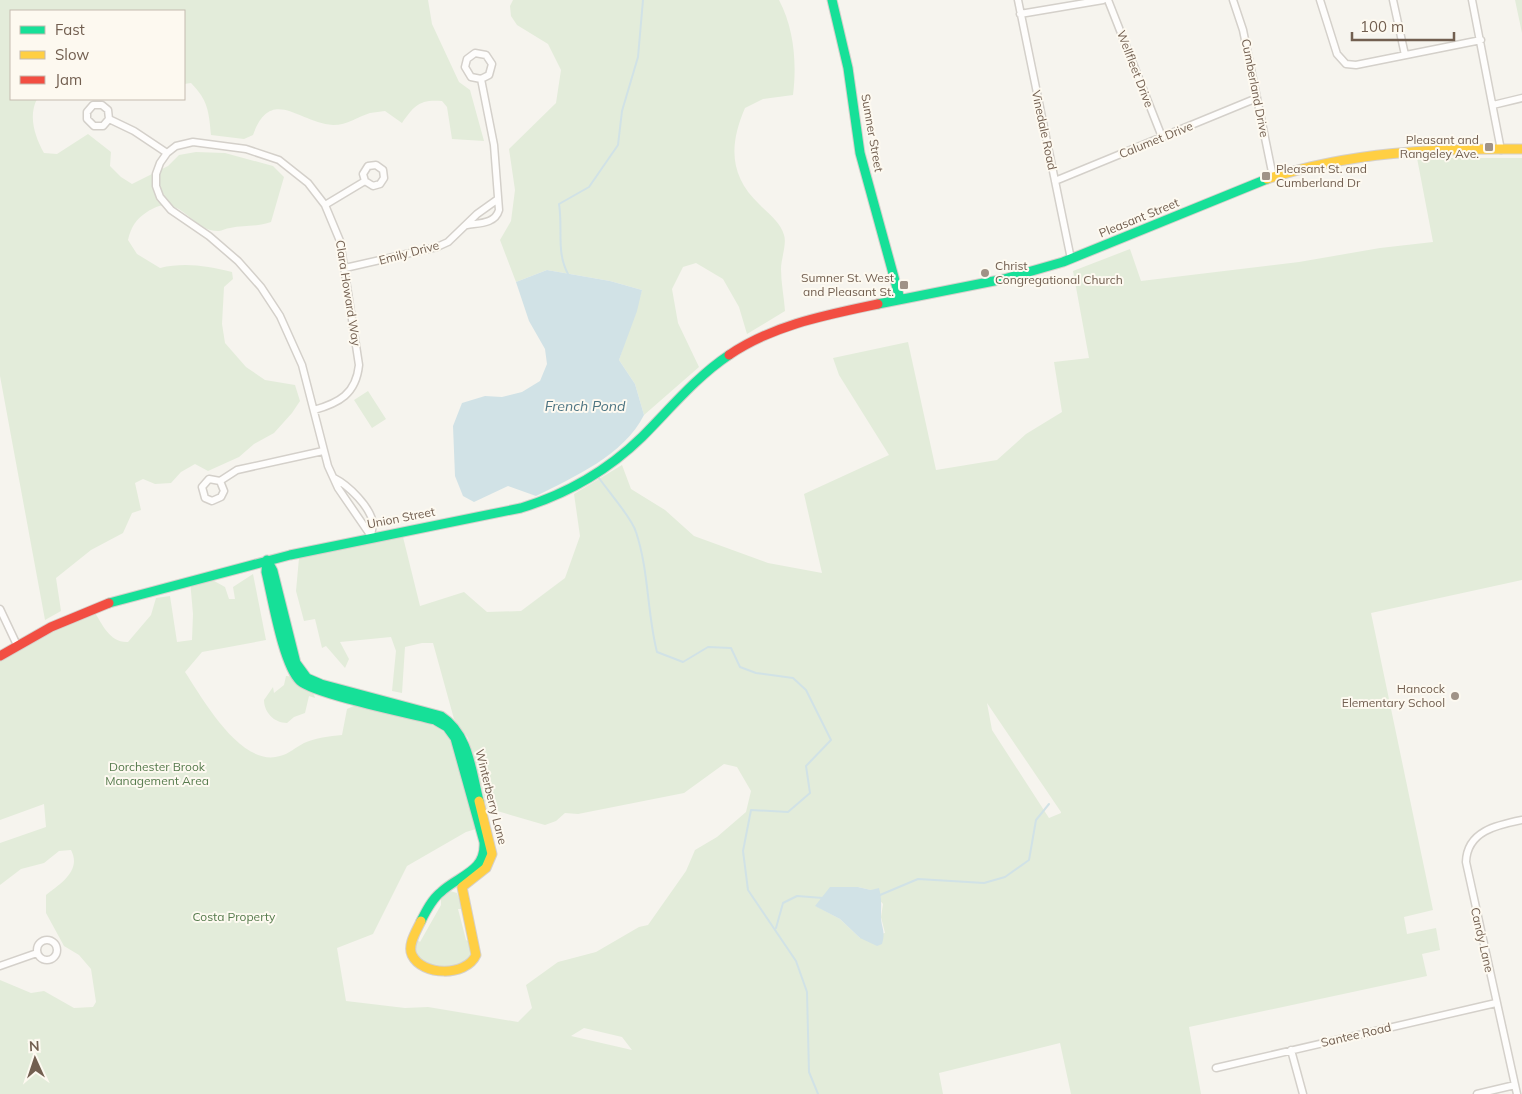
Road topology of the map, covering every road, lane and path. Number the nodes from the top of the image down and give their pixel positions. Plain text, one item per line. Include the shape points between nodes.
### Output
1 (832, 0) edge
2 (1018, 0) edge
3 (1103, 0) edge
4 (1108, 0) edge
5 (1234, 0) edge
6 (1320, 0) edge
7 (1394, 0) edge
8 (1472, 0) edge
9 (1020, 14) junction
10 (1481, 40) junction
11 (1405, 56) junction
12 (481, 79) junction
13 (1257, 98) junction
14 (1522, 98) edge
15 (1493, 105) junction
16 (109, 119) dead end
17 (1162, 138) junction
18 (1522, 149) edge
19 (1501, 150) junction
20 (167, 153) junction
21 (1274, 176) junction
22 (365, 181) dead end
23 (1055, 181) junction
24 (498, 199) junction
25 (325, 205) junction
26 (467, 225) junction
27 (1071, 259) junction
28 (345, 268) junction
29 (900, 299) junction
30 (767, 333) joint
31 (314, 410) junction
32 (323, 451) junction
33 (220, 481) dead end
34 (371, 536) junction
35 (267, 560) junction
36 (0, 609) edge
37 (17, 645) junction
38 (0, 656) edge
39 (383, 704) junction
40 (1522, 820) edge
41 (450, 885) junction
42 (462, 890) junction
43 (37, 953) dead end
44 (0, 966) edge
45 (1496, 1003) junction
46 (1291, 1050) junction
47 (1216, 1068) dead end
48 (1515, 1085) junction
49 (1303, 1094) edge
50 (1477, 1094) edge
51 (1517, 1094) edge

1 - 29 main road, Sumner Street via 848,68 860,153
2 - 9 street, Vinedale Road
3 - 9 street
4 - 17 street, Wellfleet Drive
5 - 13 street, Cumberland Drive
6 - 11 street via 1337,54 1343,63 1356,66
7 - 11 street
8 - 10 street
9 - 23 street, Vinedale Road
10 - 11 street
10 - 15 street
12 - 12 street via 473,78 466,70 467,60 475,53 485,54 491,61 490,72
12 - 24 street, Emily Drive via 494,145
13 - 17 street, Calumet Drive
13 - 21 street, Cumberland Drive
14 - 15 street
15 - 19 street
16 - 20 street
17 - 23 street, Calumet Drive
18 - 19 main road, Pleasant Street
19 - 21 main road, Pleasant Street via 1412,150 1361,155
20 - 25 street, Clara Howard Way via 176,146 193,142 263,154 294,171
20 - 31 street via 156,174 160,197 171,210 221,245 261,287 293,342
21 - 27 main road, Pleasant Street
22 - 25 street
23 - 27 street, Vinedale Road
24 - 26 street, Emily Drive
24 - 26 street, Emily Drive via 499,210 495,217
25 - 28 street, Clara Howard Way via 338,235
26 - 28 street, Emily Drive via 437,247
27 - 29 main road, Pleasant Street via 1007,278
28 - 31 street, Clara Howard Way via 358,376 343,398
29 - 30 main road, Pleasant Street
30 - 34 main road, Union Street via 725,357 695,382 628,450 562,493 536,505
31 - 32 street
32 - 33 street via 237,470
32 - 34 street via 334,478 344,483 364,507 373,524
34 - 35 main road, Union Street
35 - 37 main road, Union Street via 99,605 60,621
35 - 39 main road, Winterberry Lane via 273,570 294,668 304,683
36 - 37 street
37 - 38 main road, Union Street
39 - 41 main road, Winterberry Lane via 439,722 457,742 485,852 480,866
39 - 42 main road, Winterberry Lane via 441,716 455,726 463,739 492,854 488,866
40 - 45 street, Candy Lane via 1484,832 1473,840 1466,856
41 - 42 street
41 - 42 main road, Winterberry Lane via 438,894 411,944 412,957 425,967 461,971 474,962 476,949
43 - 44 street
45 - 46 street, Santee Road
45 - 48 street, Candy Lane
46 - 47 street, Santee Road
46 - 49 street
48 - 50 street
48 - 51 street, Candy Lane

